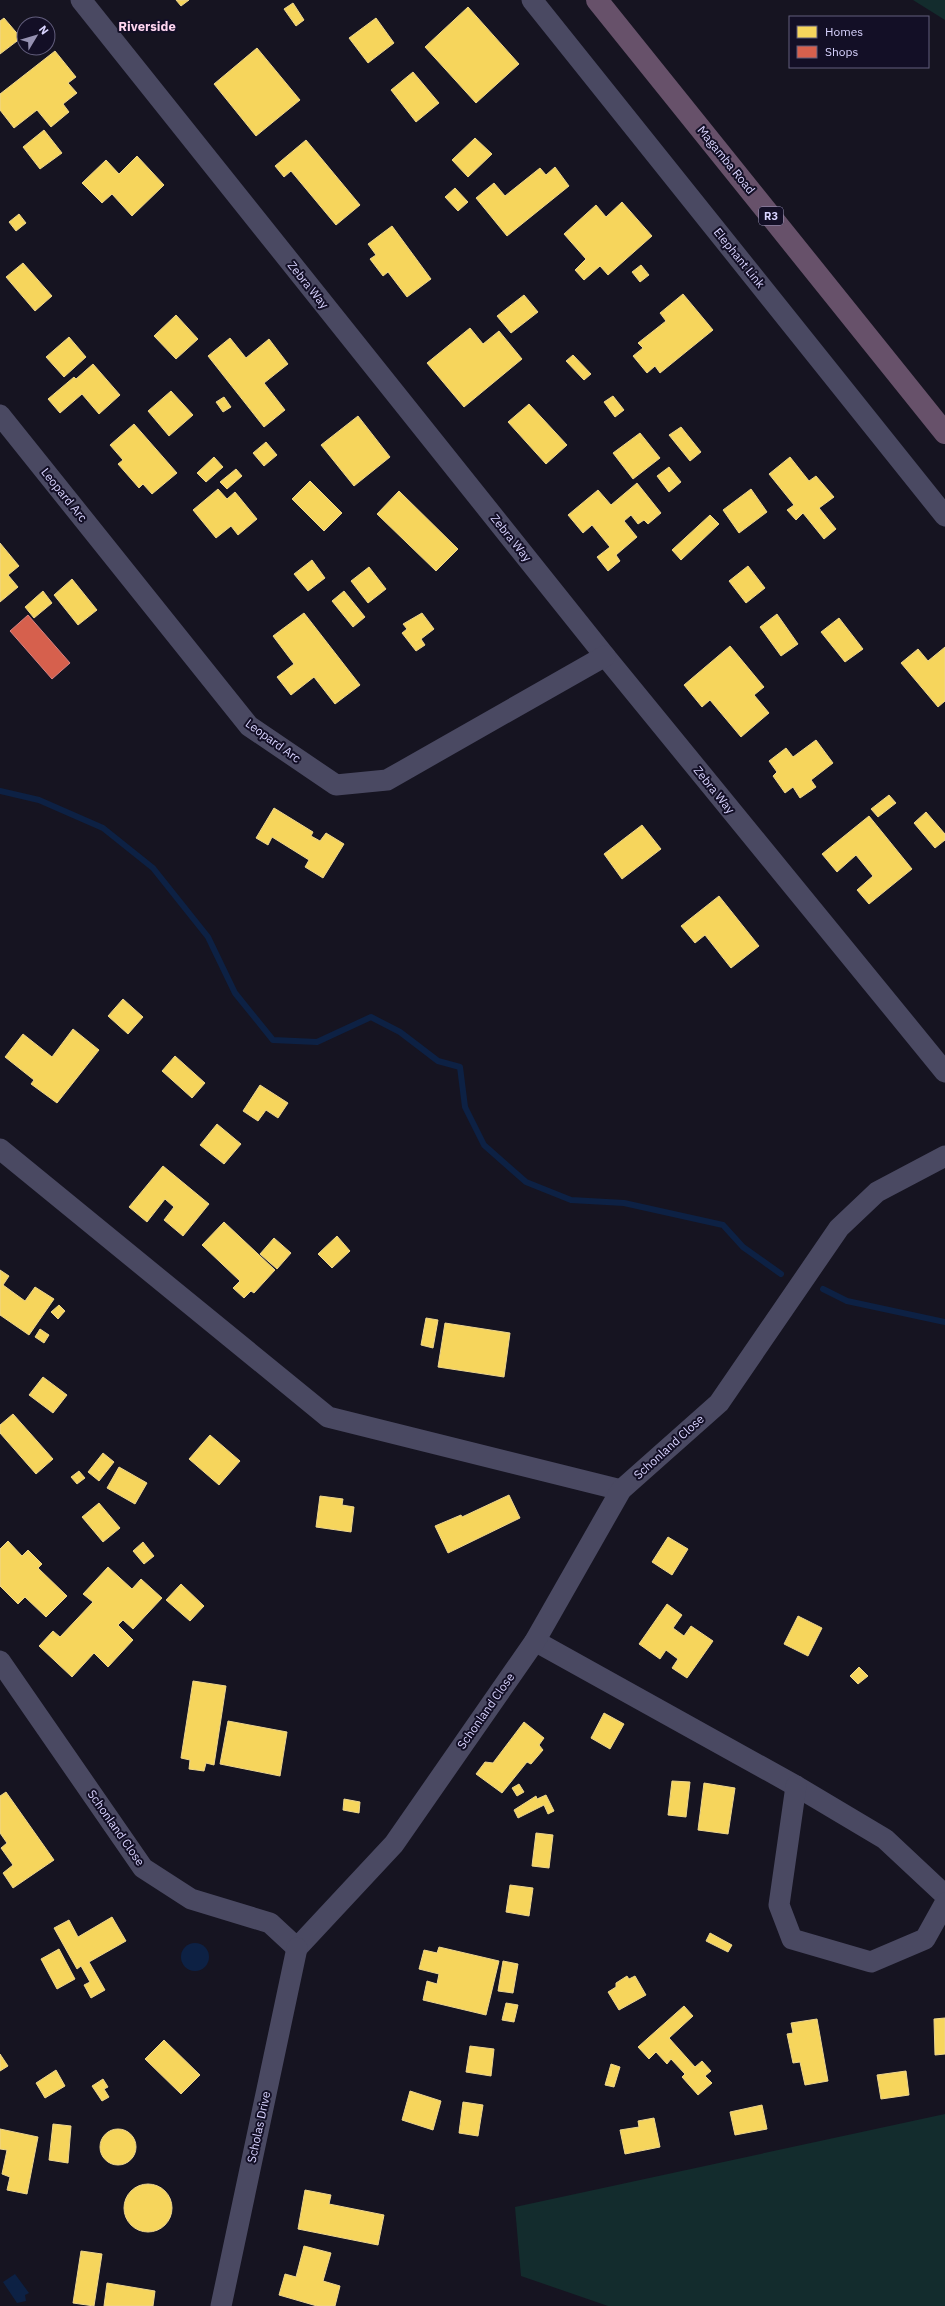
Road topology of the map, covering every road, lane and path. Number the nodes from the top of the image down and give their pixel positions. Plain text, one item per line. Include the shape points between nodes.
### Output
1 (81, 0) edge
2 (532, 0) edge
3 (597, 0) edge
4 (0, 415) edge
5 (945, 433) edge
6 (945, 516) edge
7 (605, 656) junction
8 (945, 1072) edge
9 (0, 1149) edge
10 (945, 1156) edge
11 (621, 1490) junction
12 (534, 1641) junction
13 (0, 1661) edge
14 (796, 1786) junction
15 (945, 1895) edge
16 (945, 1903) edge
17 (297, 1948) junction
18 (222, 2306) edge

1 - 7 street, Zebra Way
2 - 6 street, Elephant Link
3 - 5 highway, Magamba Road / R3
4 - 7 street, Leopard Arc via 249,726 336,785 387,780
7 - 8 street, Zebra Way
9 - 11 street via 328,1417
10 - 11 street, Schonland Close via 877,1192 839,1228 719,1403
11 - 12 street, Schonland Close
12 - 14 street
12 - 17 street, Schonland Close via 394,1844
13 - 17 street, Schonland Close via 144,1868 191,1899 270,1923
14 - 15 street via 885,1839
14 - 16 street via 779,1905 792,1939 870,1962 925,1940
17 - 18 street, Scholas Drive

